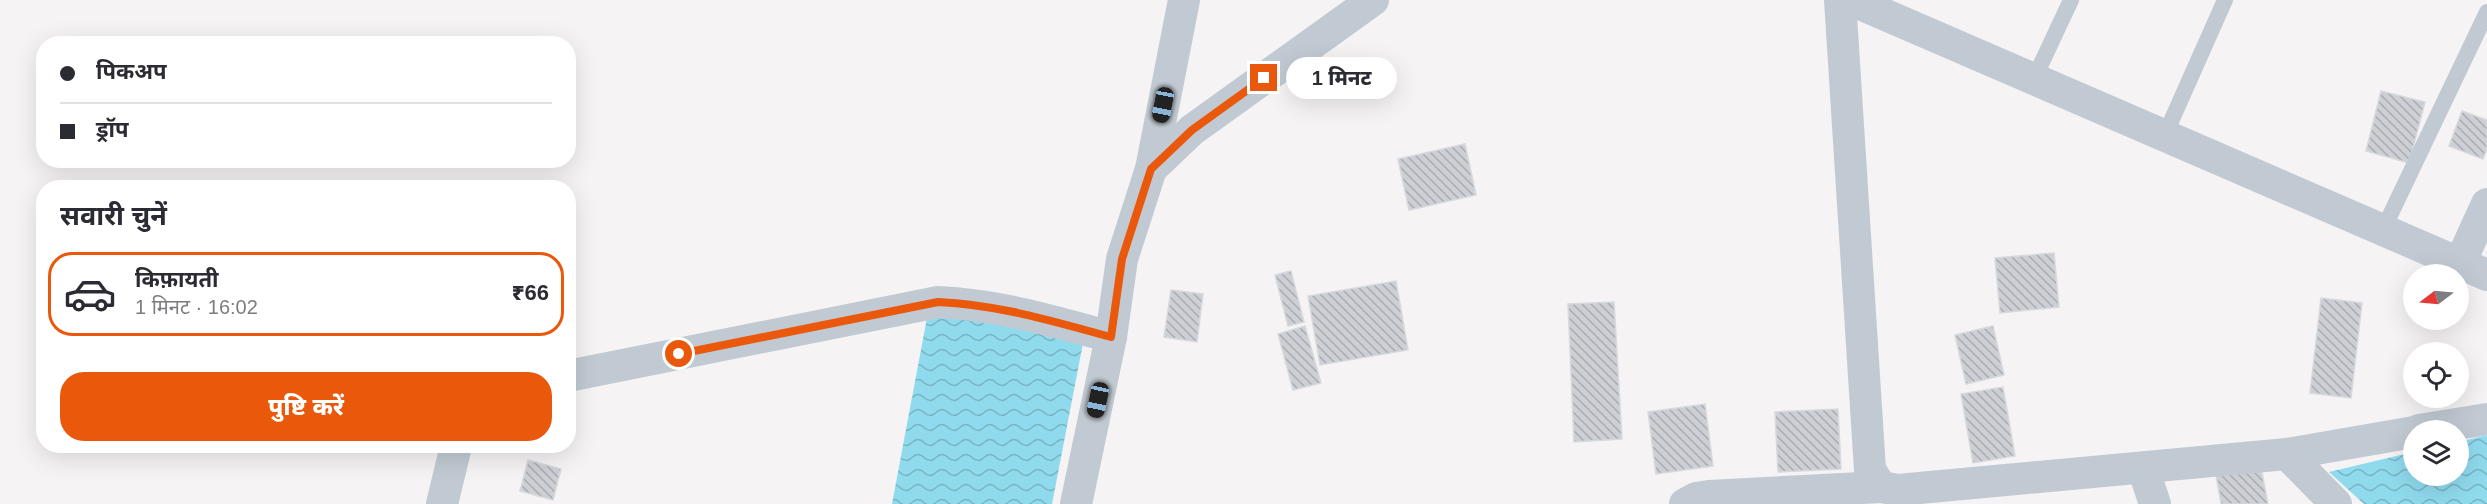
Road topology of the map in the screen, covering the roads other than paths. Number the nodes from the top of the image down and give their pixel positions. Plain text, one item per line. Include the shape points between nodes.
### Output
1 (1184, 0) edge
2 (1373, 0) edge
3 (1840, 0) edge
4 (1851, 0) edge
5 (2071, 0) edge
6 (2225, 0) edge
7 (2487, 12) edge
8 (2034, 79) junction
9 (2165, 135) junction
10 (1151, 169) junction
11 (2487, 204) edge
12 (2383, 230) junction
13 (2473, 269) edge
14 (1111, 337) junction
15 (576, 374) edge
16 (2487, 419) edge
17 (2469, 422) edge
18 (2403, 434) edge
19 (454, 453) edge
20 (2287, 454) junction
21 (2143, 468) junction
22 (1881, 487) junction
23 (441, 504) edge
24 (1076, 504) edge
25 (1685, 504) edge
26 (2155, 504) edge
27 (2336, 504) edge

1 - 10 street
2 - 10 street via 1192,130
3 - 22 street via 1870,470
4 - 8 street
5 - 8 lane
6 - 9 lane
7 - 12 lane
8 - 9 street
9 - 12 street
10 - 14 street via 1122,259
11 - 13 street
12 - 13 street
14 - 15 street via 1005,308 938,302
14 - 24 street
16 - 17 street
18 - 20 street
19 - 23 street
20 - 21 street
20 - 27 street
21 - 22 street via 1898,490
21 - 26 street
22 - 25 street via 1709,496

